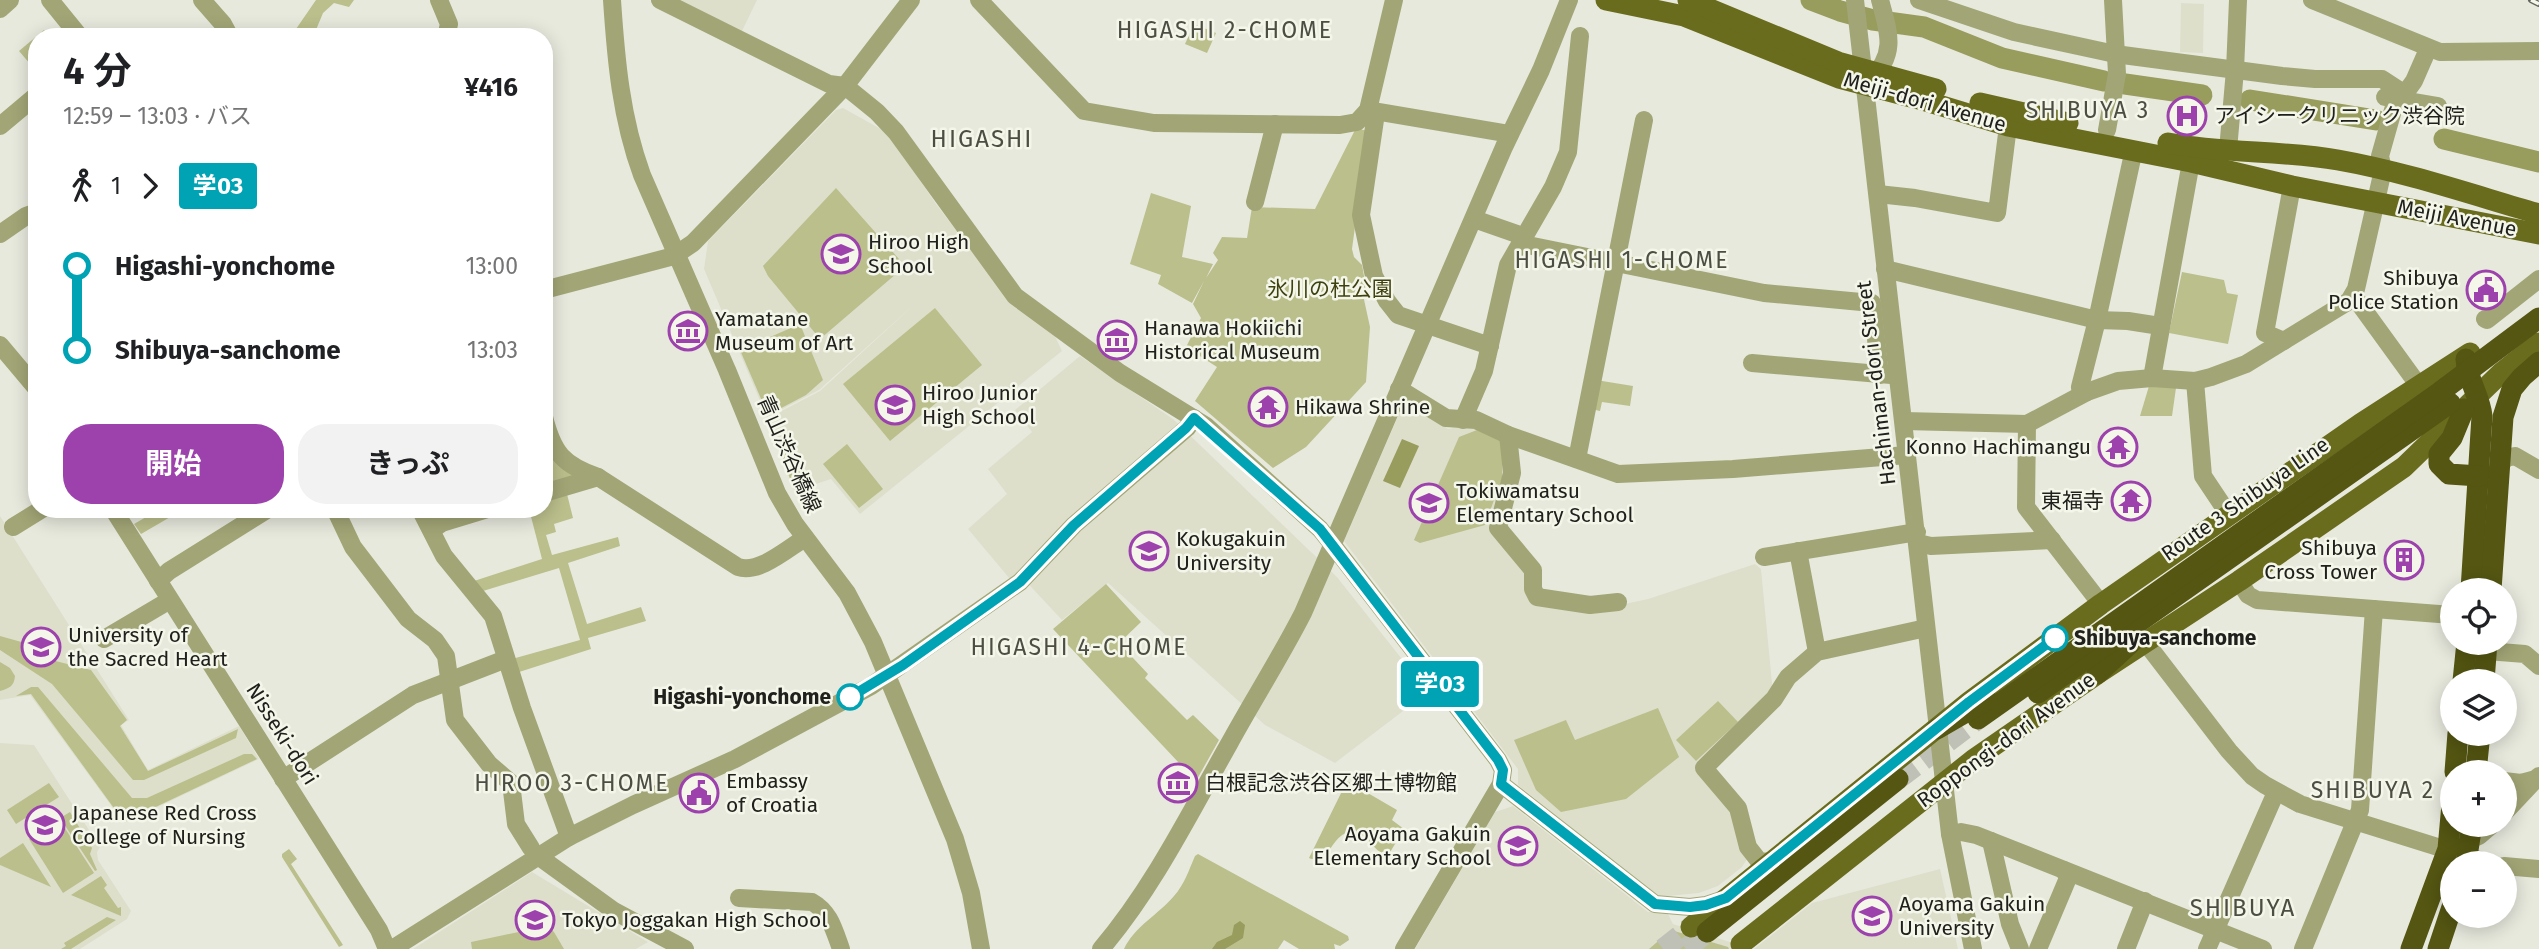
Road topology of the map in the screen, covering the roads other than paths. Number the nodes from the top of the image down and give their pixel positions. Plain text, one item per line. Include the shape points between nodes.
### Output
1 (10, 0) edge
2 (50, 0) edge
3 (202, 0) edge
4 (439, 0) edge
5 (612, 0) edge
6 (660, 0) edge
7 (911, 0) edge
8 (979, 0) edge
9 (1394, 0) edge
10 (1569, 0) edge
11 (1606, 0) edge
12 (1688, 0) edge
13 (1919, 0) edge
14 (2113, 0) edge
15 (2238, 0) edge
16 (2312, 0) edge
17 (1856, 4) edge
18 (1881, 4) edge
19 (0, 9) edge
20 (73, 28) edge
21 (225, 28) edge
22 (448, 28) edge
23 (1580, 36) dead end
24 (2428, 49) junction
25 (2539, 51) edge
26 (2115, 63) junction
27 (2235, 70) junction
28 (1868, 75) junction
29 (845, 86) junction
30 (2404, 94) junction
31 (28, 102) edge
32 (2389, 103) junction
33 (2438, 106) dead end
34 (1370, 111) junction
35 (1644, 120) dead end
36 (1275, 124) junction
37 (0, 125) edge
38 (2008, 126) junction
39 (2107, 131) junction
40 (1510, 134) junction
41 (2127, 149) junction
42 (2228, 150) junction
43 (2191, 162) junction
44 (2383, 170) junction
45 (2292, 186) junction
46 (1878, 194) junction
47 (1255, 202) dead end
48 (2376, 202) junction
49 (2539, 214) edge
50 (28, 215) edge
51 (1474, 219) junction
52 (2539, 233) edge
53 (0, 234) edge
54 (1521, 240) junction
55 (677, 255) junction
56 (1616, 264) junction
57 (1885, 269) junction
58 (2539, 279) edge
59 (553, 288) edge
60 (2353, 295) junction
61 (2539, 303) edge
62 (2539, 318) edge
63 (2097, 320) junction
64 (2486, 320) dead end
65 (1427, 325) junction
66 (2160, 326) junction
67 (2539, 336) edge
68 (2284, 341) junction
69 (2539, 343) edge
70 (0, 345) edge
71 (1490, 346) junction
72 (2470, 353) junction
73 (2539, 362) edge
74 (1752, 363) dead end
75 (1889, 375) junction
76 (28, 376) edge
77 (2152, 378) junction
78 (2194, 381) junction
79 (2419, 386) junction
80 (1399, 389) junction
81 (2087, 392) junction
82 (2471, 402) junction
83 (1194, 418) junction
84 (1463, 420) junction
85 (1904, 421) junction
86 (2027, 424) junction
87 (1508, 435) junction
88 (2437, 437) junction
89 (553, 443) edge
90 (1907, 455) junction
91 (1577, 459) junction
92 (2498, 466) junction
93 (2539, 470) edge
94 (2479, 476) junction
95 (598, 477) junction
96 (553, 490) edge
97 (2229, 515) junction
98 (28, 518) edge
99 (119, 518) edge
100 (253, 518) edge
101 (339, 518) edge
102 (425, 518) edge
103 (458, 518) edge
104 (13, 527) dead end
105 (432, 530) junction
106 (805, 538) junction
107 (1917, 538) junction
108 (2052, 540) junction
109 (1332, 544) junction
110 (1798, 551) junction
111 (1764, 557) dead end
112 (2472, 578) edge
113 (2492, 578) edge
114 (158, 581) junction
115 (2239, 581) junction
116 (170, 600) junction
117 (1618, 602) dead end
118 (2374, 610) junction
119 (2440, 614) edge
120 (2120, 626) junction
121 (1926, 628) junction
122 (104, 639) dead end
123 (1817, 652) junction
124 (2517, 653) edge
125 (2535, 655) edge
126 (506, 659) junction
127 (2097, 674) joint
128 (887, 675) junction
129 (450, 680) junction
130 (1982, 725) tunnel mouth
131 (1937, 729) junction
132 (2537, 777) edge
133 (283, 779) junction
134 (1944, 782) junction
135 (2517, 783) edge
136 (1501, 784) junction
137 (1902, 785) tunnel mouth
138 (2276, 792) junction
139 (2517, 799) edge
140 (2355, 822) junction
141 (1950, 834) junction
142 (569, 837) junction
143 (1991, 841) junction
144 (2465, 846) edge
145 (535, 852) junction
146 (1770, 862) junction
147 (2517, 867) edge
148 (2539, 869) edge
149 (2064, 870) junction
150 (739, 898) dead end
151 (1726, 898) junction
152 (2145, 901) junction
153 (2445, 928) edge
154 (2215, 930) junction
155 (1715, 935) junction
156 (390, 949) edge
157 (685, 949) edge
158 (841, 949) edge
159 (981, 949) edge
160 (1101, 949) edge
161 (1404, 949) edge
162 (1973, 949) edge
163 (2020, 949) edge
164 (2038, 949) edge
165 (2126, 949) edge
166 (2207, 949) edge
167 (2263, 949) edge
168 (2303, 949) edge
169 (2411, 949) edge
170 (2438, 949) edge

1 - 19 street
2 - 20 street
3 - 21 street
4 - 22 street
5 - 55 street, 青山渋谷橋線 via 626,123 642,175
6 - 29 street via 829,84
7 - 29 street
8 - 36 street via 1084,111 1154,123
9 - 34 street
10 - 40 street
11 - 28 main road, Meiji-dori Avenue via 1684,16 1809,67
12 - 28 main road, Meiji-dori Avenue
13 - 26 street
14 - 26 street
15 - 27 street
16 - 24 street
17 - 28 street, Hachiman-dori Street
18 - 28 street via 1889,54
23 - 54 street via 1567,152 1553,187
24 - 25 street via 2450,53
24 - 30 street
26 - 27 street
26 - 39 street
27 - 30 street via 2315,79 2382,79
27 - 42 street
28 - 38 main road, Meiji-dori Avenue via 1909,96
28 - 39 main road, Meiji-dori Avenue
28 - 46 street, Hachiman-dori Street
29 - 55 street via 694,243
29 - 83 street via 897,132 1015,296 1120,373
30 - 32 street
31 - 37 street
32 - 33 street
32 - 44 street via 2380,156
34 - 36 street via 1357,122 1340,125
34 - 40 street
34 - 65 street via 1375,120 1361,215 1374,276 1394,312
35 - 56 street
36 - 47 street
38 - 41 main road, Meiji-dori Avenue
38 - 46 street via 1997,213
39 - 42 main road, Meiji-dori Avenue
40 - 51 street
41 - 43 main road, Meiji-dori Avenue
41 - 63 street via 2133,155
42 - 44 main road, Meiji-dori Avenue via 2300,154
43 - 45 main road, Meiji-dori Avenue
43 - 66 street
44 - 48 street
44 - 49 main road, Meiji Avenue
45 - 48 main road, Meiji-dori Avenue
45 - 68 street via 2265,334
46 - 57 street, Hachiman-dori Street
48 - 52 main road, Meiji Avenue
48 - 60 street
50 - 53 street
51 - 54 street via 1517,234
51 - 65 street
54 - 56 street
54 - 71 street via 1508,265
55 - 59 street
55 - 106 street, 青山渋谷橋線 via 777,493
56 - 75 street via 1764,293 1872,303
56 - 91 street
57 - 63 street
57 - 75 street, Hachiman-dori Street
58 - 64 street
60 - 68 street
60 - 79 street
61 - 72 highway
62 - 120 highway, Route 3 Shibuya Line
63 - 66 street
63 - 81 street via 2080,387
65 - 71 street
65 - 80 street
66 - 77 street
67 - 120 highway, Route 3 Shibuya Line via 2383,451
68 - 78 street via 2228,372
69 - 82 main road
70 - 76 street
71 - 84 street via 1485,371
72 - 79 main road
72 - 82 highway via 2465,362
73 - 92 highway via 2512,389 2506,402
74 - 75 street
75 - 85 street, Hachiman-dori Street
77 - 78 street
77 - 81 street
78 - 97 street via 2203,476
79 - 88 main road via 2433,405
79 - 97 main road
80 - 84 street via 1446,418
80 - 109 street
81 - 86 street
82 - 88 main road
82 - 94 highway via 2482,416
82 - 94 highway via 2439,454 2439,464 2449,474
83 - 109 street
83 - 128 street via 1074,525 1020,582
84 - 87 street via 1476,420
85 - 86 street
85 - 90 street, Hachiman-dori Street
86 - 108 street via 2026,507
87 - 91 street
87 - 117 street via 1512,473 1498,528 1533,570 1536,597 1590,605
88 - 115 main road via 2393,474
89 - 95 street via 576,469
90 - 91 street via 1618,474
90 - 107 street, Hachiman-dori Street
92 - 93 street via 2515,456
92 - 113 highway
94 - 112 highway
95 - 96 street
95 - 106 street via 746,570
97 - 120 main road
98 - 104 street
99 - 114 street, Nisseki-dori
100 - 114 street
101 - 129 street via 353,547 408,619 441,648
102 - 105 street
103 - 105 street
105 - 126 street via 444,556 493,616
106 - 128 street, 青山渋谷橋線 via 854,605
107 - 108 street via 1931,546
107 - 110 street
107 - 121 street, Hachiman-dori Street
108 - 120 street
109 - 136 street via 1498,760 1503,770
109 - 160 street via 1275,666 1177,836
110 - 111 street
110 - 123 street
114 - 116 street, Nisseki-dori
115 - 118 street via 2257,600
115 - 120 main road
116 - 122 street
116 - 133 street, Nisseki-dori
118 - 119 street
118 - 140 street via 2360,810
120 - 127 highway
120 - 130 highway, Route 3 Shibuya Line
120 - 131 highway via 2014,681
120 - 138 street via 2228,751
121 - 123 street
121 - 131 street, Hachiman-dori Street
123 - 146 street via 1704,768 1738,808 1748,847 1759,861
124 - 125 street
126 - 129 street
126 - 142 street
127 - 134 main road, Roppongi-dori Avenue
128 - 142 street via 735,759
128 - 159 street, 青山渋谷橋線 via 955,839
129 - 133 street via 413,695
129 - 145 street via 455,720 489,764 511,783 516,824
131 - 134 street, Hachiman-dori Street
131 - 146 main road
132 - 135 street
132 - 139 street
133 - 156 street, Nisseki-dori
134 - 141 street, Hachiman-dori Street
134 - 155 main road, Roppongi-dori Avenue
136 - 151 street via 1655,904 1690,907
136 - 161 street
137 - 155 highway
138 - 140 street
138 - 154 street
140 - 144 street
140 - 168 street
141 - 143 street via 1969,833
141 - 162 street, Hachiman-dori Street
142 - 145 street
143 - 149 street
143 - 163 street
144 - 169 highway
145 - 156 street
145 - 157 street via 614,911
146 - 151 main road
147 - 148 street
149 - 152 street
149 - 164 street via 2068,878
150 - 158 street via 812,902 827,913
151 - 155 main road
152 - 154 street
152 - 165 street
153 - 170 highway
154 - 166 street
154 - 167 street

